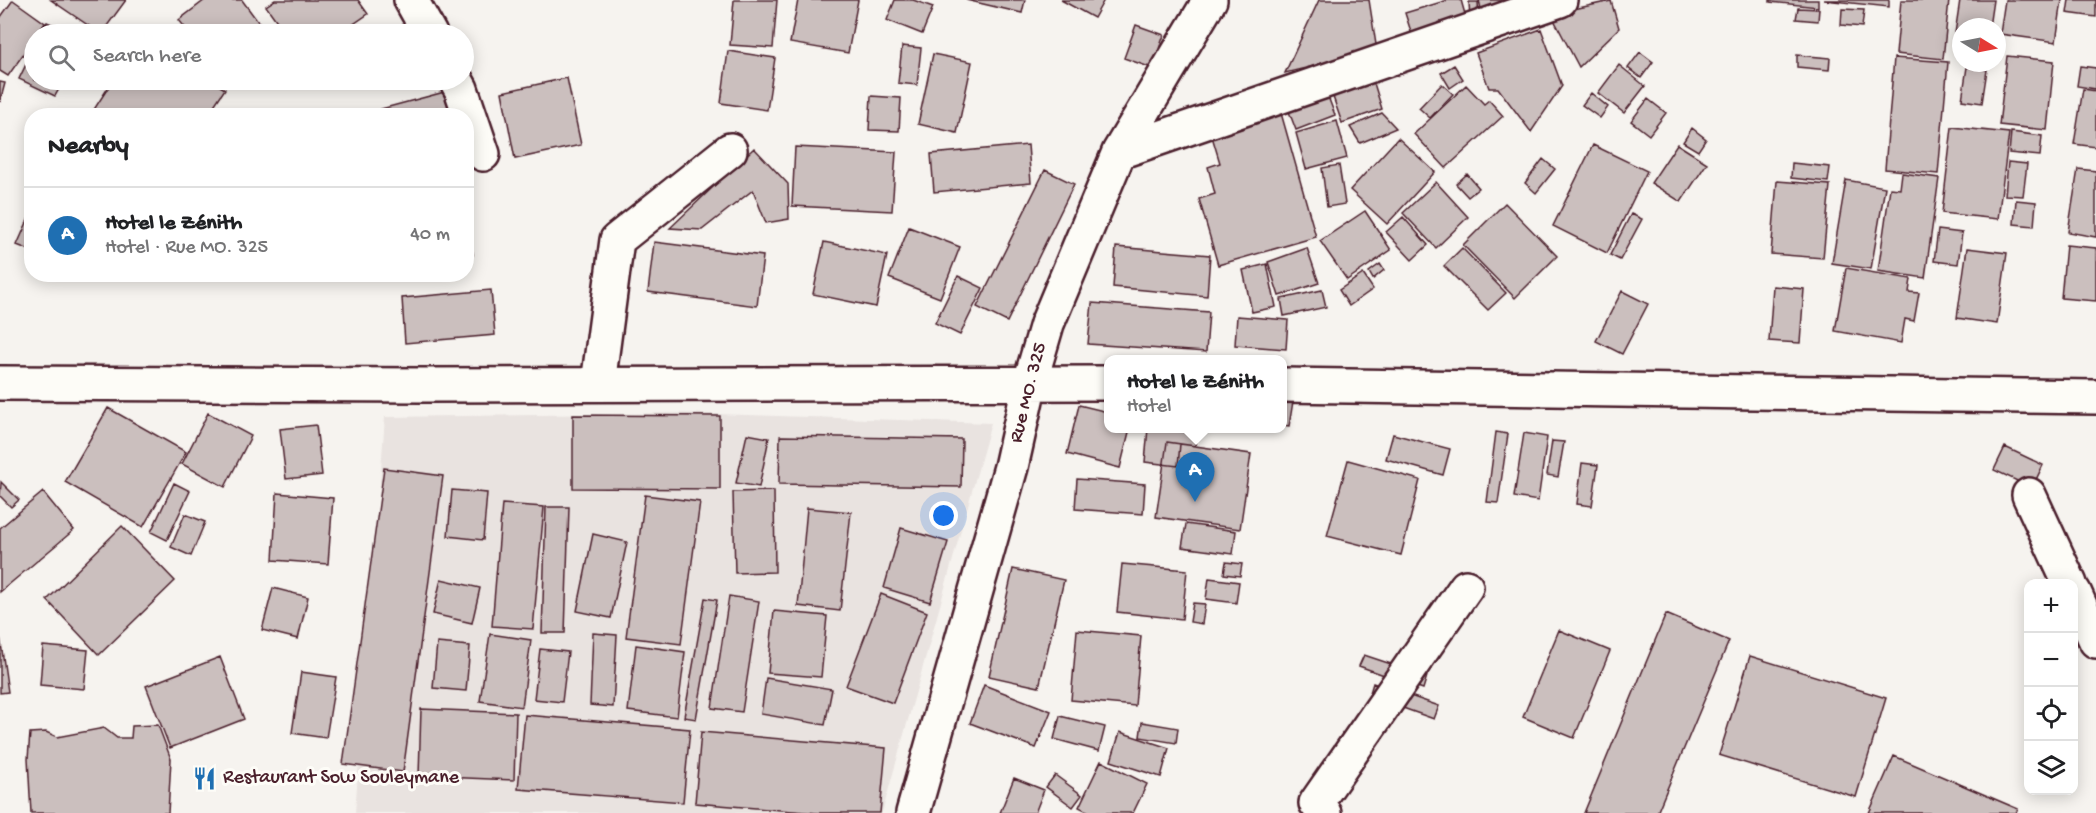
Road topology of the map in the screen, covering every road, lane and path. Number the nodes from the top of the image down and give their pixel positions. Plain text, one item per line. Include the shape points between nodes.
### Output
1 (411, 0) edge
2 (1210, 0) edge
3 (1560, 0) edge
4 (424, 24) edge
5 (461, 90) edge
6 (467, 108) edge
7 (474, 127) edge
8 (730, 150) dead end
9 (1119, 152) junction
10 (483, 154) dead end
11 (1030, 382) junction
12 (0, 383) edge
13 (1104, 383) edge
14 (598, 384) junction
15 (1287, 385) edge
16 (2096, 397) edge
17 (2029, 495) dead end
18 (2068, 579) edge
19 (1466, 587) dead end
20 (2078, 603) edge
21 (2096, 641) edge
22 (1315, 810) edge
23 (913, 813) edge

1 - 4 street
2 - 9 street, Rue MO. 325
3 - 9 street
5 - 6 street
7 - 10 street
8 - 14 street via 617,240
9 - 11 street, Rue MO. 325 via 1047,324
11 - 13 street
11 - 14 street
11 - 23 street, Rue MO. 325 via 1011,467
12 - 14 street
15 - 16 street
17 - 18 street
19 - 22 street
20 - 21 street

